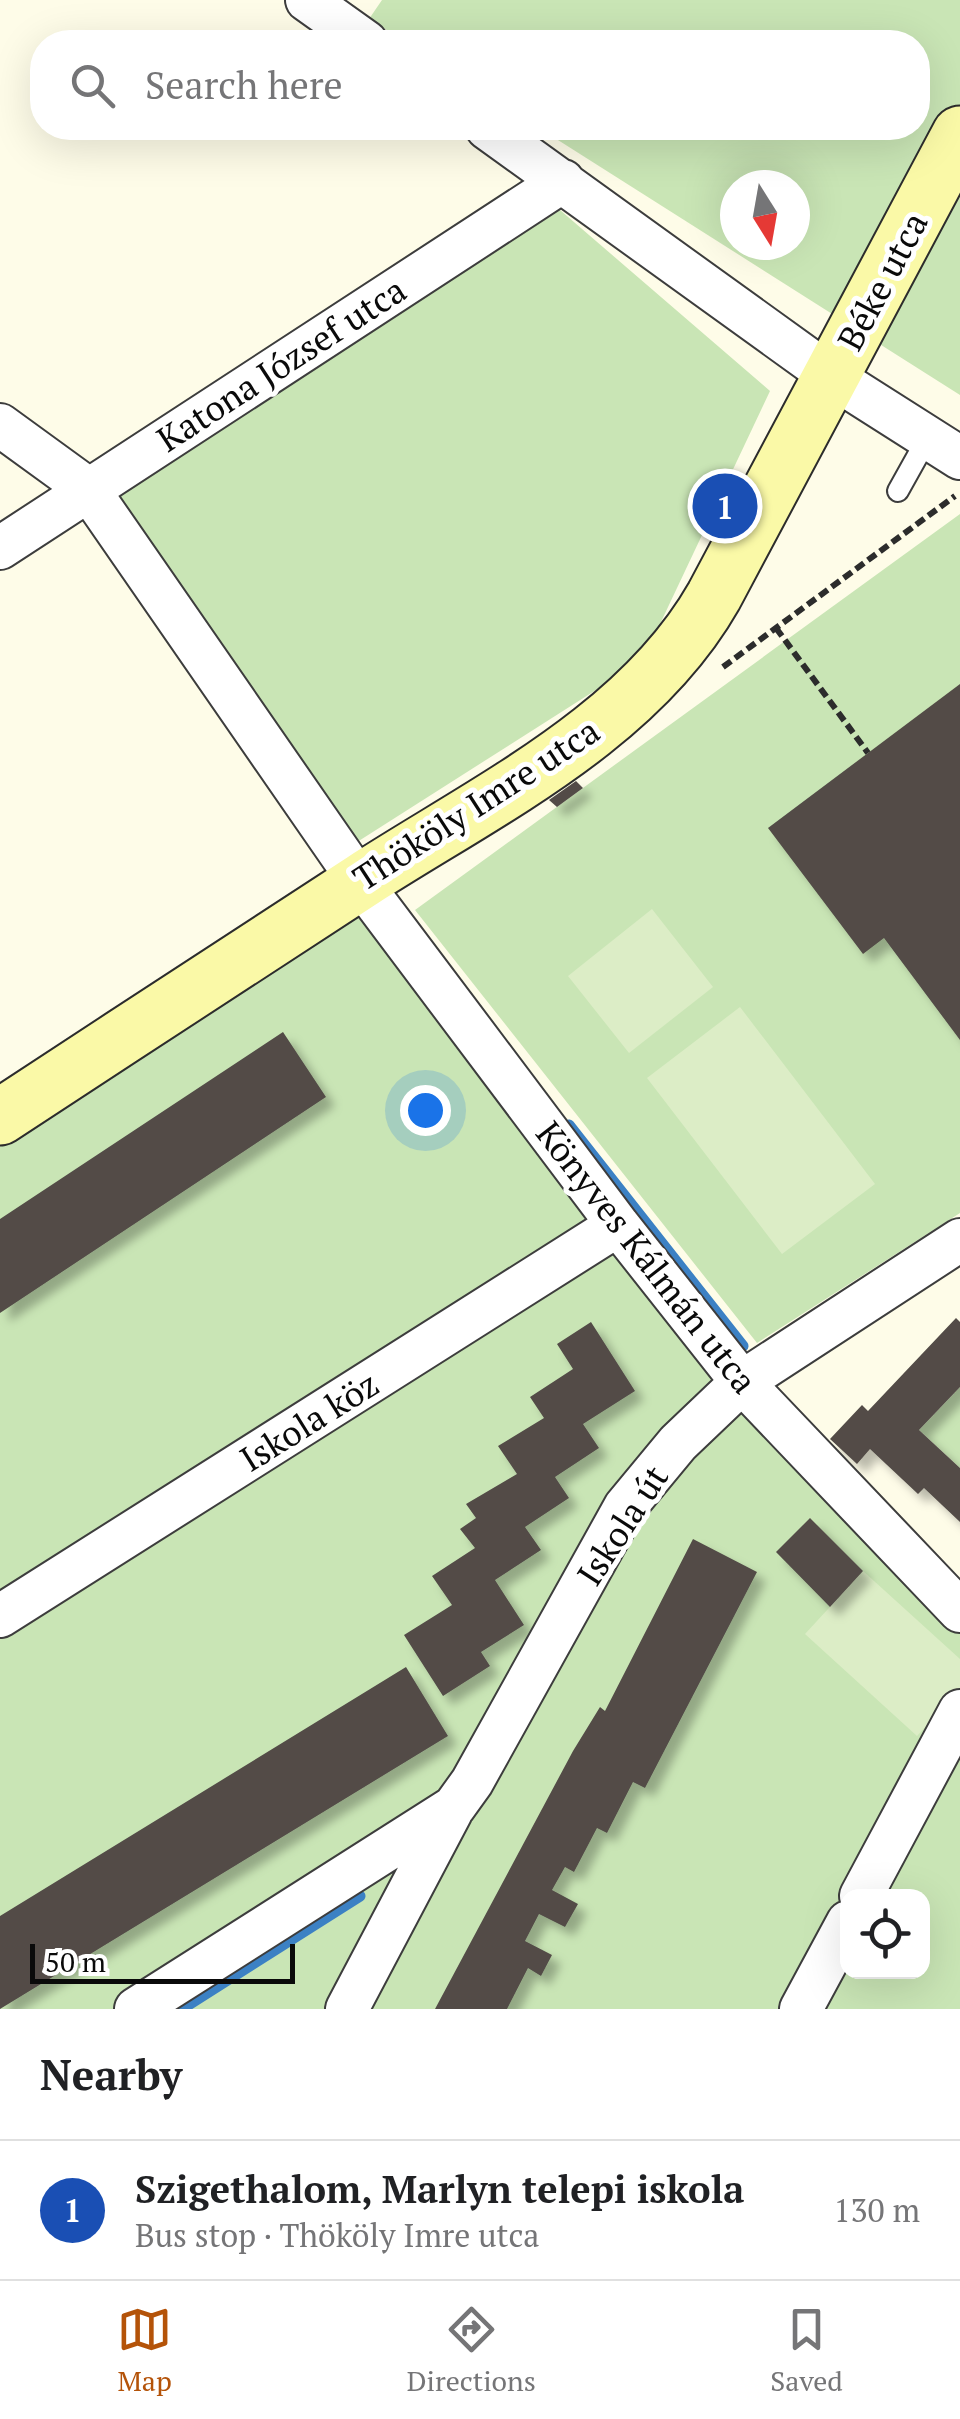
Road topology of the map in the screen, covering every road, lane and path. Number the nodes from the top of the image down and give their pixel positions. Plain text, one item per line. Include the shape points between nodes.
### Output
1 (960, 134) edge
2 (505, 140) edge
3 (563, 181) junction
4 (831, 376) junction
5 (0, 425) edge
6 (944, 449) edge
7 (88, 489) junction
8 (898, 491) dead end
9 (0, 548) edge
10 (776, 628) dead end
11 (868, 753) dead end
12 (360, 882) junction
13 (0, 1117) edge
14 (618, 1226) junction
15 (960, 1240) edge
16 (742, 1382) junction
17 (960, 1611) edge
18 (0, 1616) edge
19 (960, 1711) edge
20 (454, 1807) junction
21 (865, 1889) edge
22 (840, 1937) edge
23 (136, 2009) edge
24 (347, 2009) edge
25 (801, 2009) edge

1 - 4 street, Béke utca
2 - 3 street
3 - 4 street
3 - 7 street, Katona József utca
4 - 6 street
4 - 12 street, Thököly Imre utca via 677,655 618,710
5 - 7 street, Könyves Kálmán utca
6 - 8 lane
7 - 9 street, Katona József utca
7 - 12 street, Könyves Kálmán utca
10 - 11 path
12 - 13 street, Thököly Imre utca
12 - 14 street, Könyves Kálmán utca
14 - 16 street, Könyves Kálmán utca
14 - 18 street, Iskola köz
15 - 16 street, Iskola út
16 - 17 street, Könyves Kálmán utca
16 - 20 street, Iskola út via 625,1507
19 - 21 street
20 - 23 street, Iskola út
20 - 24 street, Iskola út
22 - 25 street

